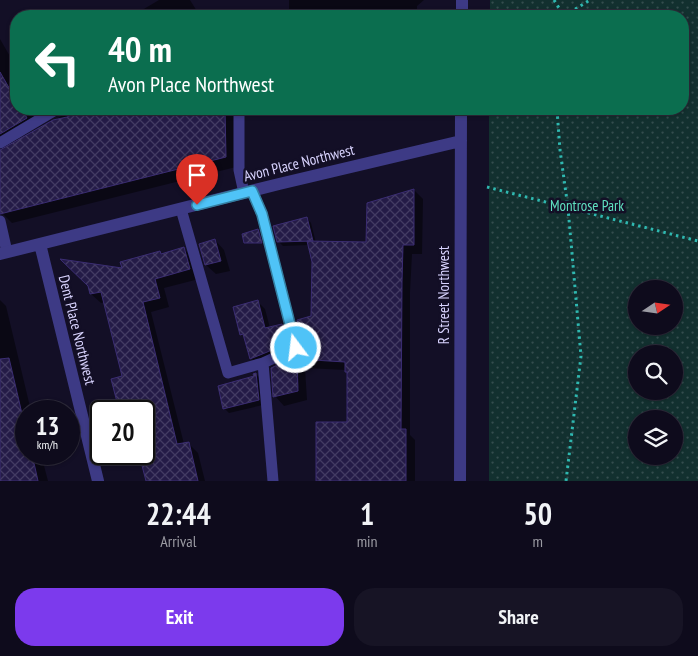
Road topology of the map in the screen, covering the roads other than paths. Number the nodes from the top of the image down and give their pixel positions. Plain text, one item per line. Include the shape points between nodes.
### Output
1 (47, 115) edge
2 (239, 115) edge
3 (461, 115) edge
4 (461, 141) junction
5 (0, 143) edge
6 (248, 192) junction
7 (182, 209) junction
8 (0, 221) edge
9 (40, 244) junction
10 (4, 253) edge
11 (262, 363) junction
12 (98, 481) edge
13 (272, 481) edge
14 (460, 481) edge

1 - 5 lane
2 - 6 lane via 239,170
3 - 4 street, R Street Northwest
4 - 6 street, Avon Place Northwest
4 - 14 street, R Street Northwest
6 - 7 street, Avon Place Northwest
6 - 11 lane via 262,214 296,348
7 - 9 street, Avon Place Northwest
7 - 11 lane via 228,373
8 - 10 lane
9 - 10 street, Avon Place Northwest
9 - 12 street, Dent Place Northwest
11 - 13 lane

